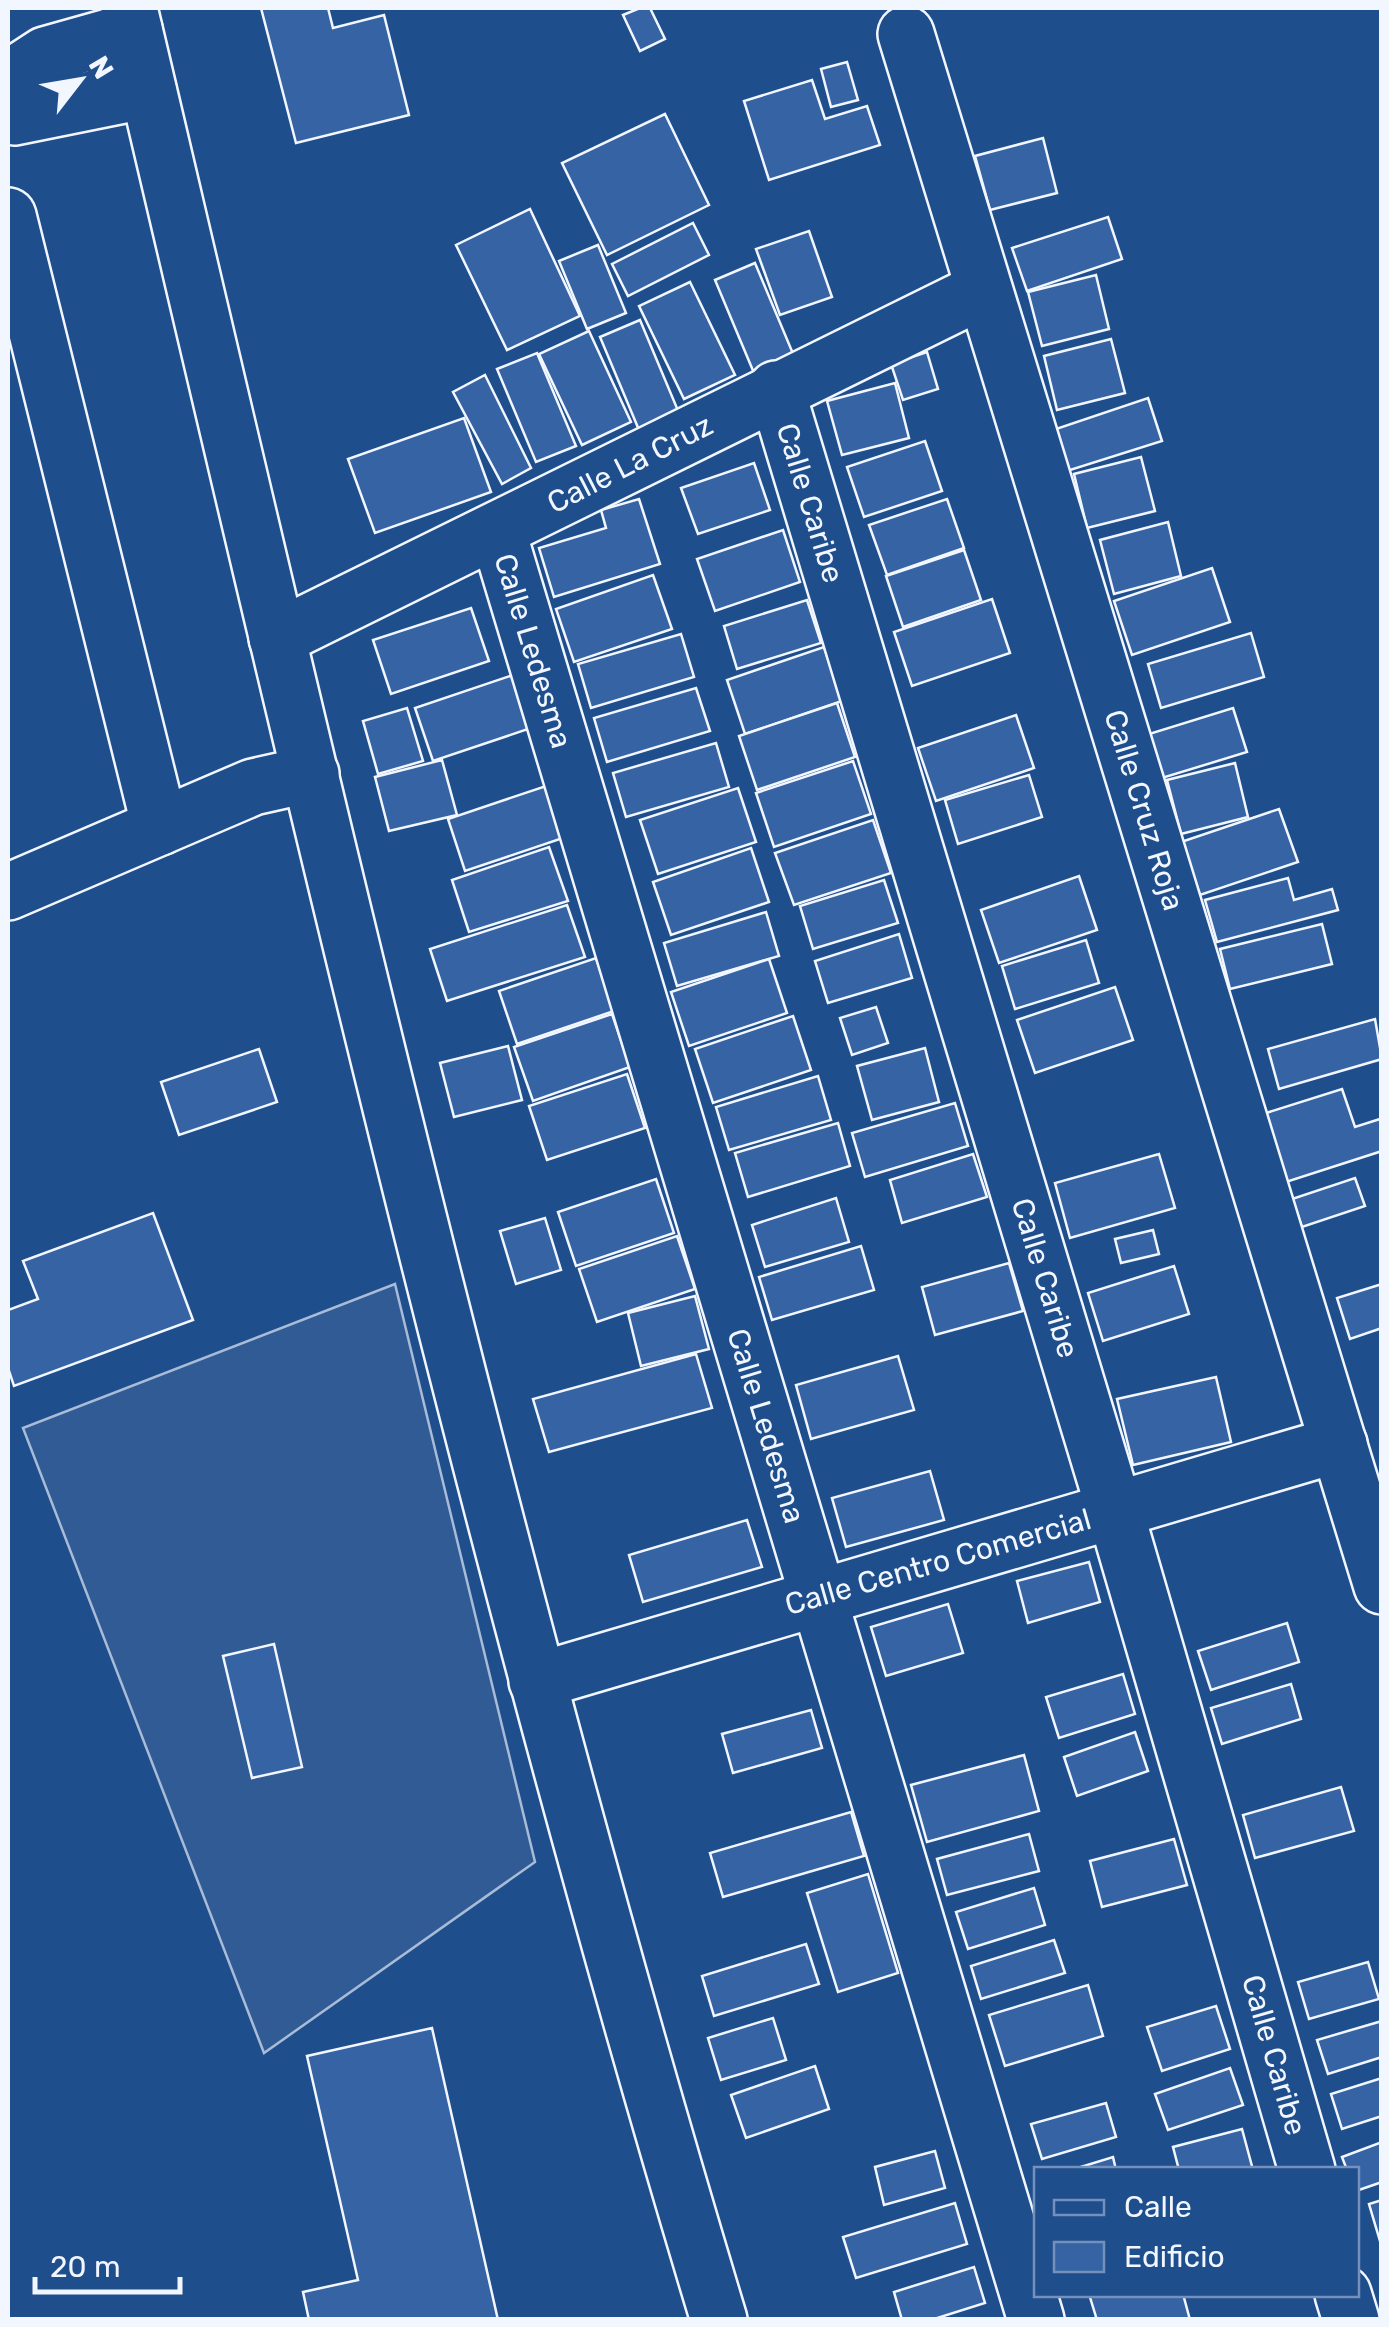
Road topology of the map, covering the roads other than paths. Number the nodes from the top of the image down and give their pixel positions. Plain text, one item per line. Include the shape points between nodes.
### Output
1 (132, 19) edge
2 (906, 34) dead end
3 (8, 79) edge
4 (148, 90) junction
5 (8, 114) edge
6 (8, 216) edge
7 (983, 290) junction
8 (776, 390) junction
9 (498, 532) junction
10 (277, 638) junction
11 (311, 774) junction
12 (160, 826) junction
13 (8, 892) edge
14 (1340, 1444) junction
15 (1115, 1511) junction
16 (1382, 1586) edge
17 (817, 1597) junction
18 (537, 1681) junction
19 (1306, 2167) edge
20 (720, 2320) edge
21 (1036, 2320) edge

1 - 3 street via 45,55
1 - 4 street
2 - 7 street, Calle Cruz Roja
4 - 5 street
4 - 10 street
6 - 12 street
7 - 8 street, Calle La Cruz
7 - 14 street, Calle Cruz Roja
8 - 9 street, Calle La Cruz
8 - 15 street, Calle Caribe
9 - 10 street, Calle La Cruz
9 - 17 street, Calle Ledesma
10 - 11 street
11 - 12 street via 252,787
11 - 18 street
12 - 13 street
14 - 15 street, Calle Centro Comercial
14 - 16 street, Calle Cruz Roja
15 - 17 street, Calle Centro Comercial
15 - 19 street, Calle Caribe
17 - 18 street, Calle Centro Comercial
17 - 21 street, Calle Ledesma
18 - 20 street

